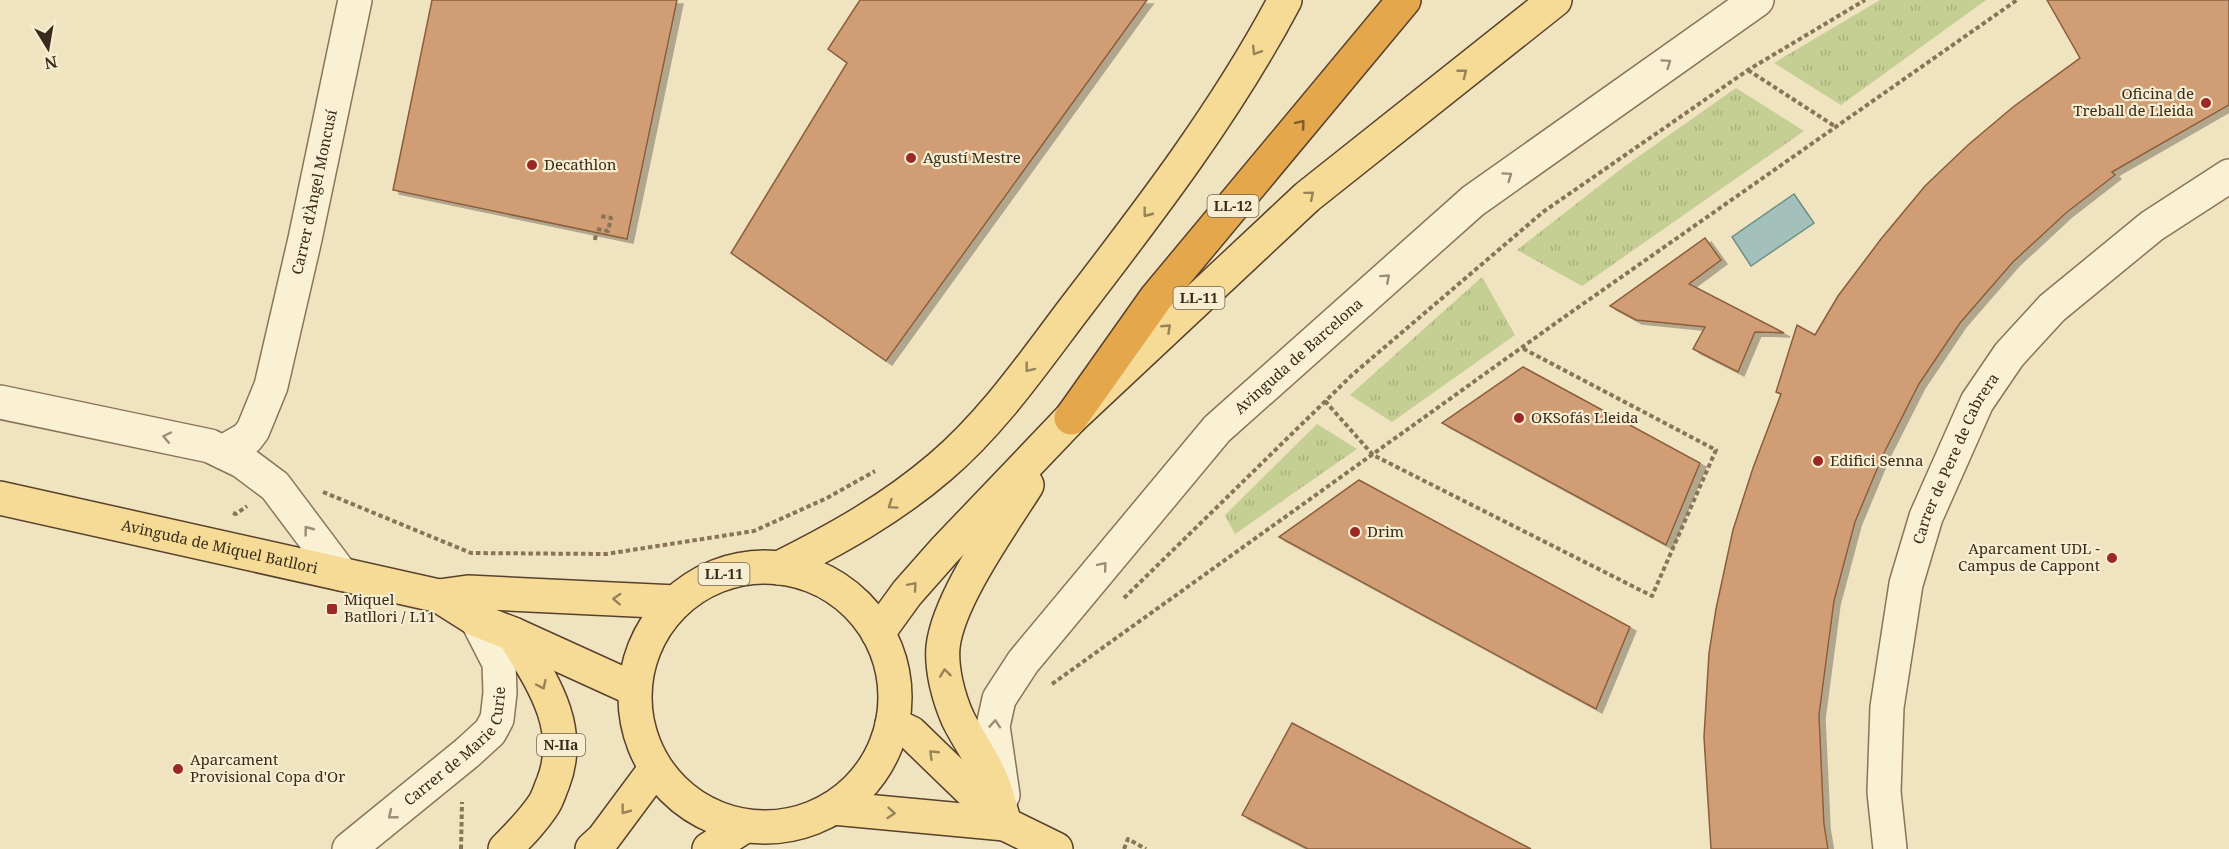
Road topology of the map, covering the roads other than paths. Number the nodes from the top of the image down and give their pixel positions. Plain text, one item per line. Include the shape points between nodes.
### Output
1 (355, 0) edge
2 (1284, 0) edge
3 (1404, 0) edge
4 (1556, 0) edge
5 (1756, 0) edge
6 (2229, 176) edge
7 (271, 386) junction
8 (0, 402) edge
9 (1071, 418) junction
10 (223, 452) junction
11 (275, 486) junction
12 (0, 498) edge
13 (779, 568) junction
14 (341, 574) junction
15 (439, 596) junction
16 (676, 602) junction
17 (477, 620) junction
18 (878, 633) junction
19 (513, 634) junction
20 (634, 689) junction
21 (892, 723) junction
22 (656, 769) junction
23 (833, 808) junction
24 (1005, 824) junction
25 (744, 826) junction
26 (349, 849) edge
27 (505, 849) edge
28 (592, 849) edge
29 (709, 849) edge
30 (1056, 849) edge
31 (1890, 849) edge

1 - 7 street, Carrer d'Àngel Moncusí
2 -> 13 main road, LL-11 via 1208,128 1003,401 943,465 907,495 846,534
9 -> 3 highway, LL-12 via 1156,298
9 -> 4 main road, LL-11 via 1307,197
24 -> 5 street, Avinguda de Barcelona via 993,726 999,699 1023,662 1217,429 1473,201
6 - 31 street, Carrer de Pere de Cabrera via 2152,226 2052,308 2009,355 1977,402 1926,517 1906,584 1887,707 1884,792
7 - 10 street, Carrer d'Àngel Moncusí via 253,430
7 - 11 street, Carrer d'Àngel Moncusí via 273,411 268,447
10 -> 8 street via 210,446
18 -> 9 main road, LL-11 via 945,550
24 -> 9 main road via 993,784 958,718 946,683 942,649 949,620 994,536
10 - 11 street
14 -> 11 street
12 - 14 main road, Avinguda de Miquel Batllori
13 - 16 main road, LL-11 via 723,574 698,585
13 - 18 main road, LL-11 via 809,575 836,588 860,608
14 - 15 main road, Avinguda de Miquel Batllori
16 -> 15 main road, Avinguda de Miquel Batllori via 468,592
15 - 17 main road, Avinguda de Miquel Batllori
16 - 20 main road, LL-11 via 650,637
17 - 19 main road, Avinguda de Miquel Batllori
17 -> 26 street, Carrer de Marie Curie via 499,663 497,719 490,732
18 - 21 main road, LL-11 via 893,677
19 - 20 main road, Avinguda de Miquel Batllori
19 -> 27 main road, N-IIa via 555,712 561,741 558,769 545,802
20 - 22 main road, LL-11 via 638,731
21 - 23 main road, LL-11 via 885,749 872,772
24 -> 21 main road via 911,733
22 - 25 main road, LL-11 via 694,807
22 -> 28 main road
23 -> 24 main road
23 - 25 main road, LL-11 via 790,825
24 - 30 main road
25 - 29 main road

